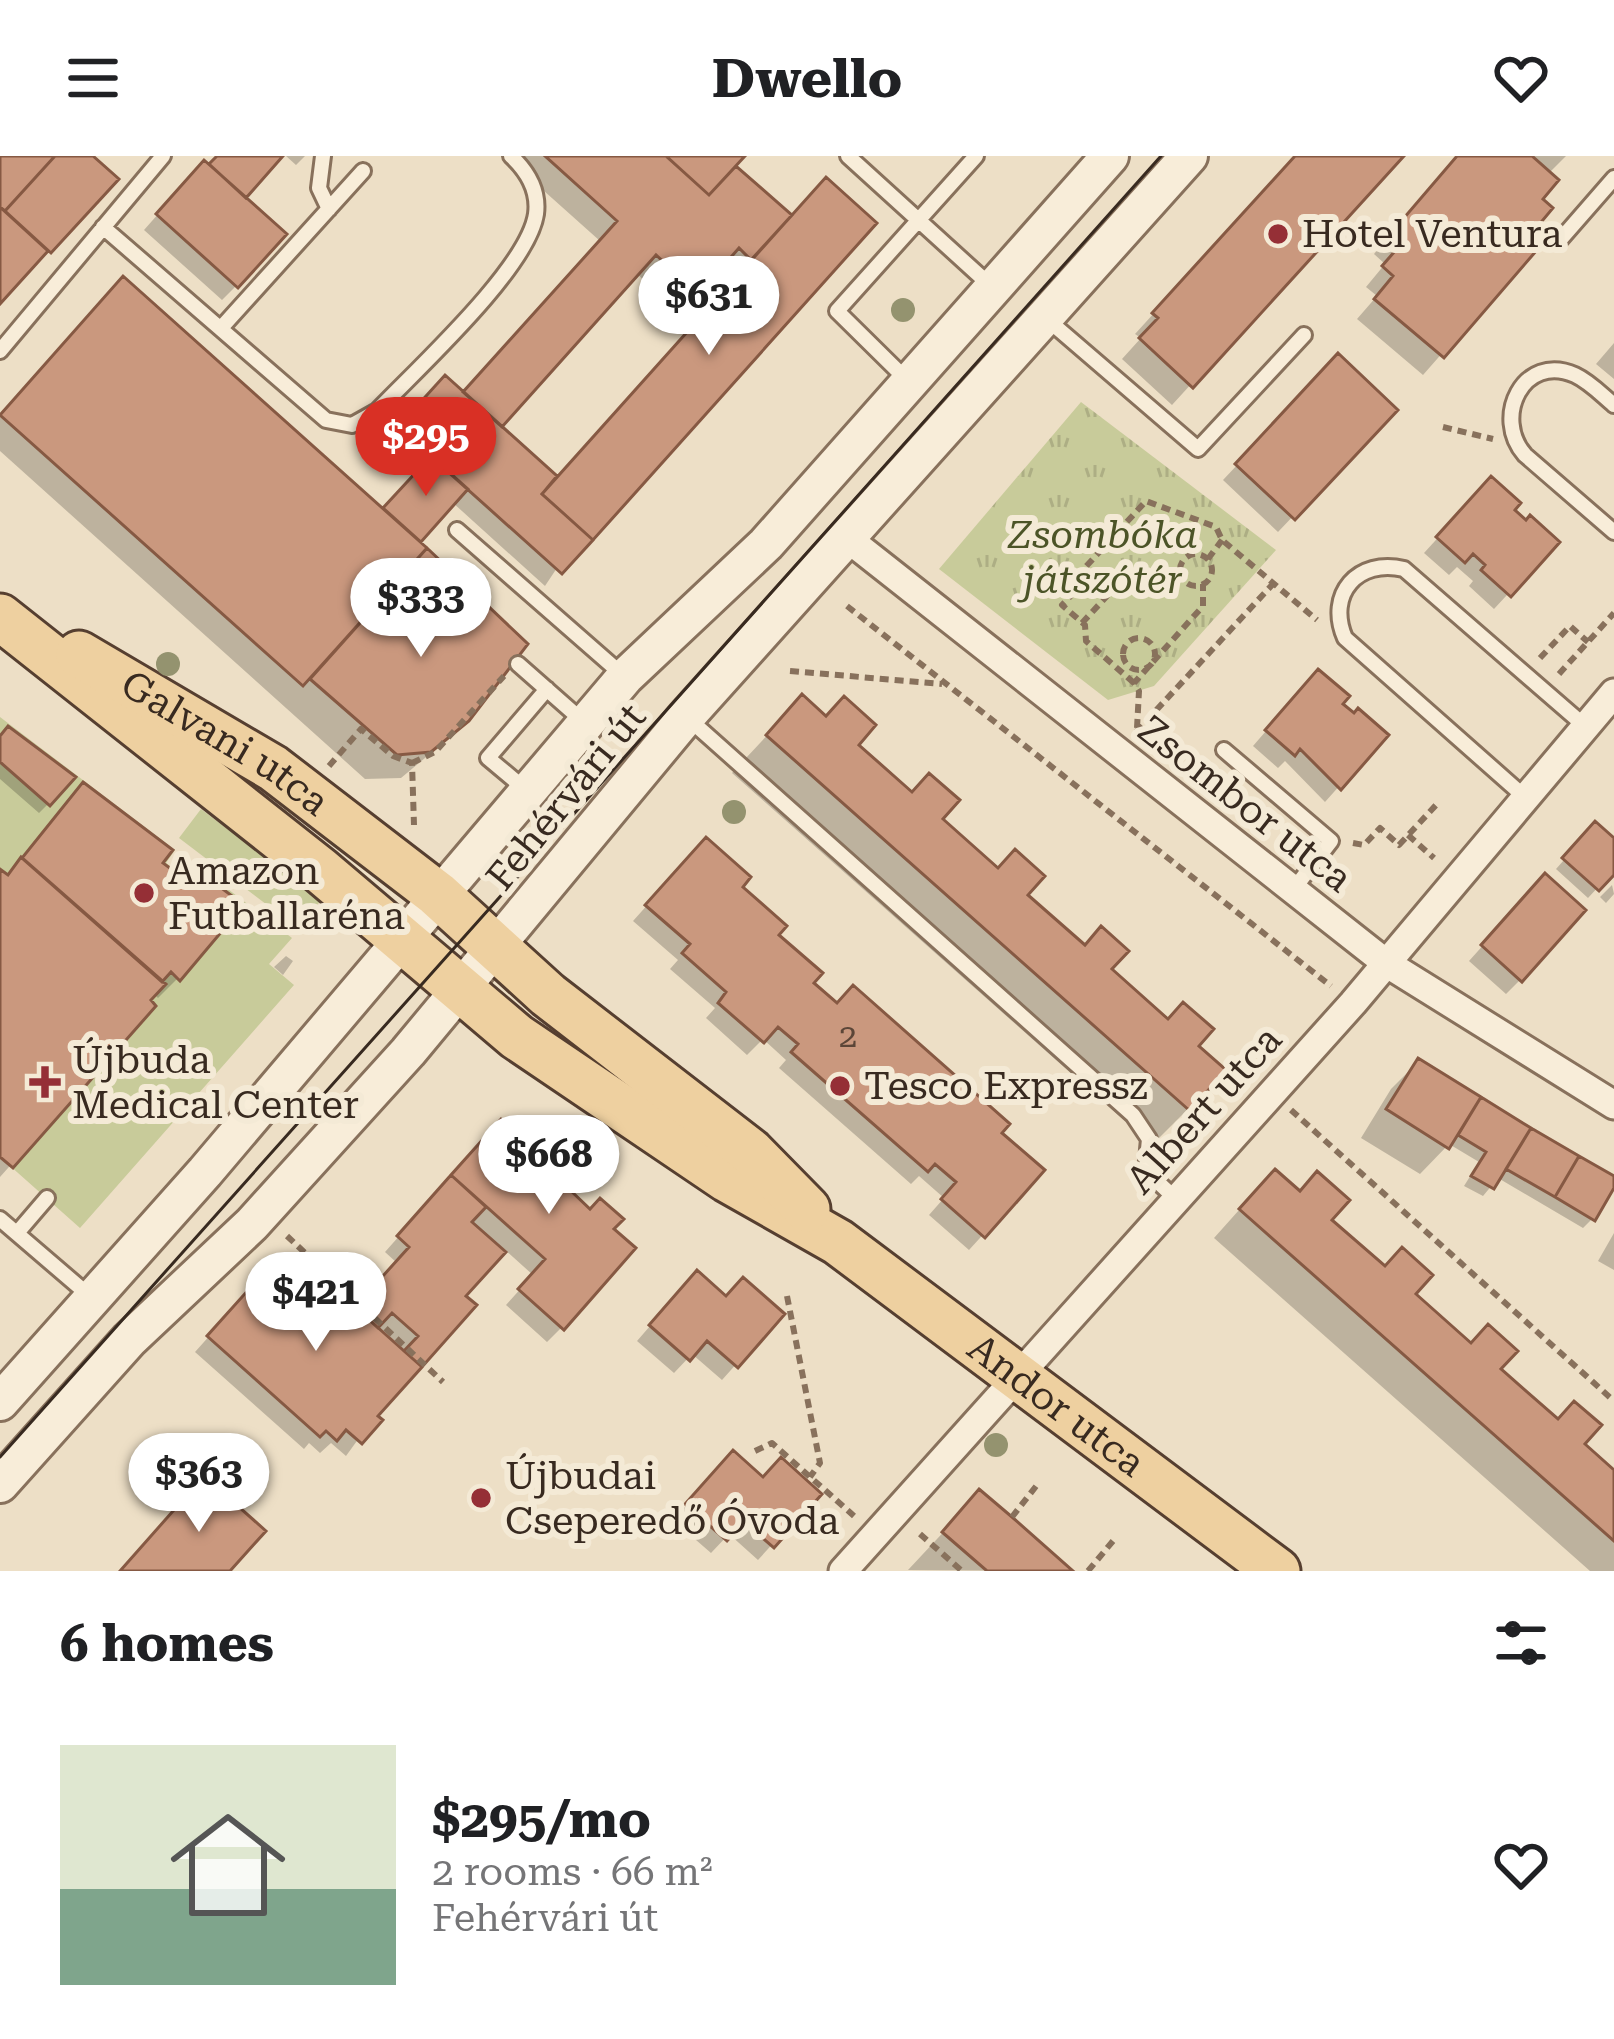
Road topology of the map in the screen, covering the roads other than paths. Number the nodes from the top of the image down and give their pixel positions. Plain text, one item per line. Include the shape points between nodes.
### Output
1 (163, 156) edge
2 (323, 156) edge
3 (511, 156) edge
4 (848, 156) edge
5 (976, 156) edge
6 (1110, 156) edge
7 (1189, 156) edge
8 (363, 171) dead end
9 (1614, 178) edge
10 (329, 209) junction
11 (918, 219) junction
12 (103, 227) junction
13 (1560, 240) dead end
14 (992, 287) junction
15 (1044, 317) junction
16 (221, 328) junction
17 (1304, 335) dead end
18 (0, 350) edge
19 (909, 381) junction
20 (1614, 405) edge
21 (457, 530) dead end
22 (1614, 532) edge
23 (847, 538) junction
24 (0, 613) edge
25 (518, 664) dead end
26 (625, 677) junction
27 (547, 689) junction
28 (1614, 693) edge
29 (686, 717) junction
30 (585, 723) junction
31 (1586, 727) junction
32 (1224, 750) dead end
33 (527, 791) junction
34 (1526, 798) junction
35 (1293, 890) junction
36 (437, 894) junction
37 (399, 938) junction
38 (496, 948) junction
39 (1386, 963) junction
40 (460, 990) junction
41 (1614, 1105) edge
42 (46, 1198) dead end
43 (1177, 1200) junction
44 (0, 1219) edge
45 (17, 1234) junction
46 (838, 1242) junction
47 (92, 1298) junction
48 (1017, 1376) junction
49 (0, 1401) edge
50 (0, 1484) edge
51 (843, 1571) edge
52 (1277, 1571) edge

1 - 12 lane
2 - 10 lane via 320,188
3 - 16 lane via 537,200 522,251 362,422 326,420
4 - 11 lane
5 - 11 lane
6 - 14 street, Fehérvári út
7 - 15 street, Fehérvári út
8 - 10 lane
9 - 13 lane
10 - 16 lane
11 - 14 lane
11 - 19 lane via 836,311
12 - 16 lane
12 - 18 lane
14 - 19 street, Fehérvári út
15 - 17 lane via 1198,449
15 - 23 street, Fehérvári út
19 - 26 street, Fehérvári út via 766,544
20 - 22 lane via 1574,374 1544,372 1519,388 1508,415 1515,444
21 - 26 lane
23 - 29 street, Fehérvári út
23 - 35 street, Zsombor utca
24 - 36 main road, Galvani utca via 273,768
24 - 37 main road, Galvani utca
25 - 27 lane
26 - 30 street, Fehérvári út
27 - 30 lane
27 - 33 lane via 488,758
28 - 31 street, Albert utca
29 - 38 street, Fehérvári út
29 - 43 lane via 1133,1115 1149,1139 1146,1171
30 - 33 street, Fehérvári út
31 - 34 street, Albert utca
31 - 34 lane via 1417,577 1389,566 1349,582 1338,609 1345,638
32 - 35 lane via 1331,841
33 - 36 street, Fehérvári út
34 - 39 street, Albert utca
35 - 39 street, Zsombor utca
36 - 37 street, Fehérvári út
36 - 38 main road, Andor utca
37 - 40 main road, Andor utca
37 - 47 street, Fehérvári út
38 - 40 street, Fehérvári út
38 - 46 main road, Andor utca via 751,1152
39 - 41 street, Zsombor utca
39 - 43 street, Albert utca
40 - 46 main road, Andor utca via 727,1179
40 - 50 street, Fehérvári út via 252,1224 129,1340
42 - 45 lane
43 - 48 street, Albert utca
44 - 45 lane
45 - 47 lane
46 - 48 main road, Andor utca
47 - 49 street, Fehérvári út
48 - 51 street, Albert utca
48 - 52 main road, Andor utca

